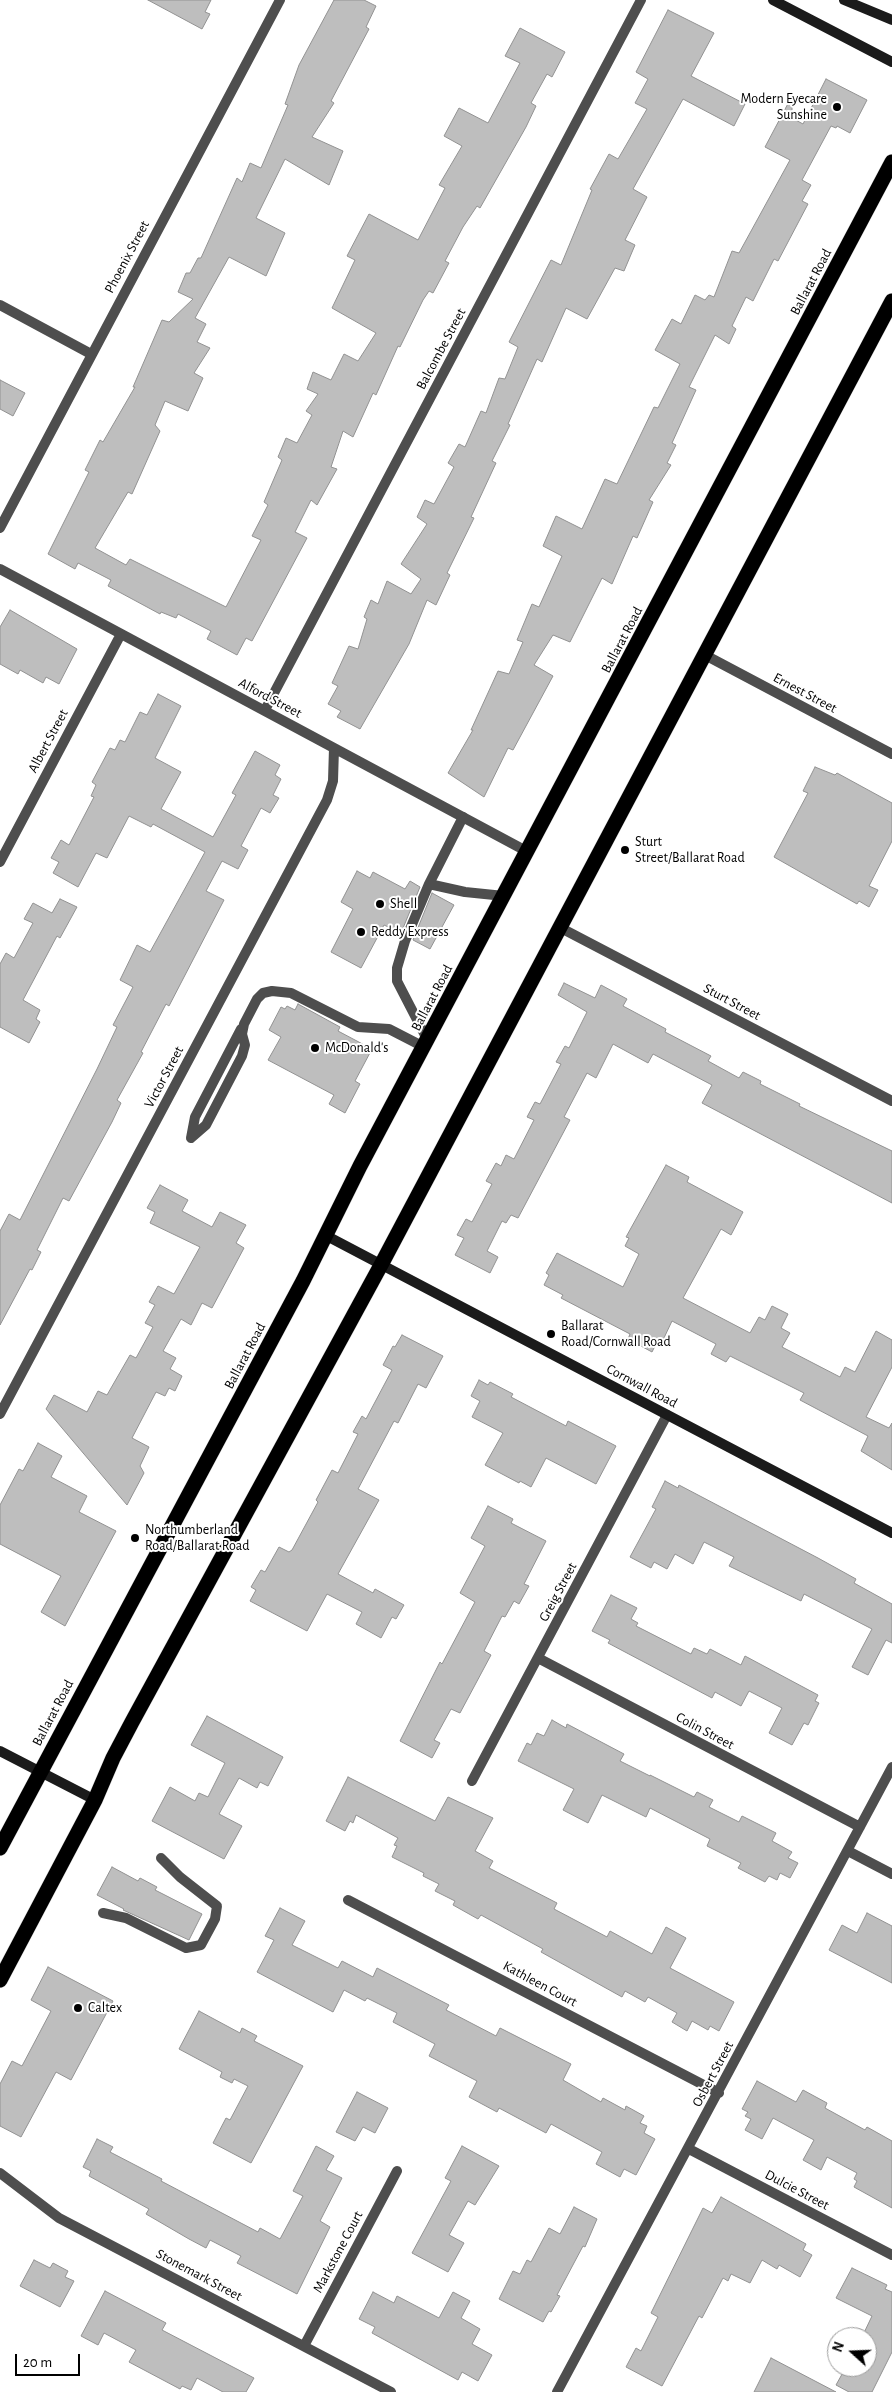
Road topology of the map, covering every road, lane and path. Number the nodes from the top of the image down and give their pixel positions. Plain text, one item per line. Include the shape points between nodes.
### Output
1 (280, 0) edge
2 (641, 0) edge
3 (773, 0) edge
4 (844, 0) edge
5 (892, 20) edge
6 (892, 62) edge
7 (892, 162) edge
8 (892, 301) edge
9 (0, 306) edge
10 (91, 354) junction
11 (0, 528) edge
12 (0, 569) edge
13 (121, 634) junction
14 (705, 655) junction
15 (265, 710) junction
16 (334, 748) junction
17 (892, 754) edge
18 (463, 817) junction
19 (528, 852) junction
20 (0, 862) edge
21 (430, 884) junction
22 (504, 896) junction
23 (559, 927) junction
24 (426, 1044) junction
25 (892, 1101) edge
26 (192, 1138) dead end
27 (325, 1235) junction
28 (381, 1265) junction
29 (0, 1414) edge
30 (667, 1415) junction
31 (892, 1533) edge
32 (538, 1658) junction
33 (0, 1751) edge
34 (892, 1767) edge
35 (40, 1772) junction
36 (472, 1781) dead end
37 (95, 1800) junction
38 (860, 1827) junction
39 (0, 1848) edge
40 (848, 1851) junction
41 (162, 1858) dead end
42 (892, 1874) edge
43 (348, 1900) dead end
44 (103, 1913) dead end
45 (0, 1980) edge
46 (719, 2093) junction
47 (689, 2149) junction
48 (396, 2172) dead end
49 (0, 2173) edge
50 (892, 2256) edge
51 (304, 2346) junction
52 (391, 2392) edge
53 (557, 2392) edge

1 - 10 street, Phoenix Street
2 - 15 street, Balcombe Street
3 - 6 street
4 - 5 street
7 - 19 highway, Ballarat Road
8 - 14 highway
9 - 10 street
10 - 11 street, Phoenix Street
12 - 13 street, Alford Street
13 - 15 street, Alford Street
13 - 20 street, Albert Street
14 - 17 street, Ernest Street
14 - 23 highway
15 - 16 street, Alford Street
16 - 18 street, Alford Street
16 - 29 street, Victor Street via 327,800
18 - 19 street, Alford Street
18 - 21 street
19 - 22 highway, Ballarat Road
21 - 22 street
21 - 24 street via 405,941 396,975
22 - 24 highway, Ballarat Road
23 - 25 street, Sturt Street
23 - 28 highway
24 - 26 street via 389,1029 358,1026 291,993 263,993 256,999 244,1024 242,1056 206,1125
24 - 27 highway, Ballarat Road
27 - 28 street, Cornwall Road
27 - 35 highway, Ballarat Road via 303,1282
28 - 30 street, Cornwall Road
28 - 37 highway via 132,1722
30 - 31 street, Cornwall Road
30 - 32 street, Greig Street
32 - 36 street, Greig Street
32 - 38 street, Colin Street
33 - 35 street
34 - 38 street, Osbert Street
35 - 37 street
35 - 39 highway, Ballarat Road
37 - 45 highway
38 - 40 street, Osbert Street
40 - 42 street
40 - 46 street, Osbert Street
41 - 44 street via 217,1906 215,1919 201,1945 186,1948 126,1918
43 - 46 street, Kathleen Court
46 - 47 street, Osbert Street
47 - 50 street, Dulcie Street
47 - 53 street, Osbert Street
48 - 51 street, Markstone Court
49 - 51 street, Stonemark Street via 59,2218
51 - 52 street, Stonemark Street

